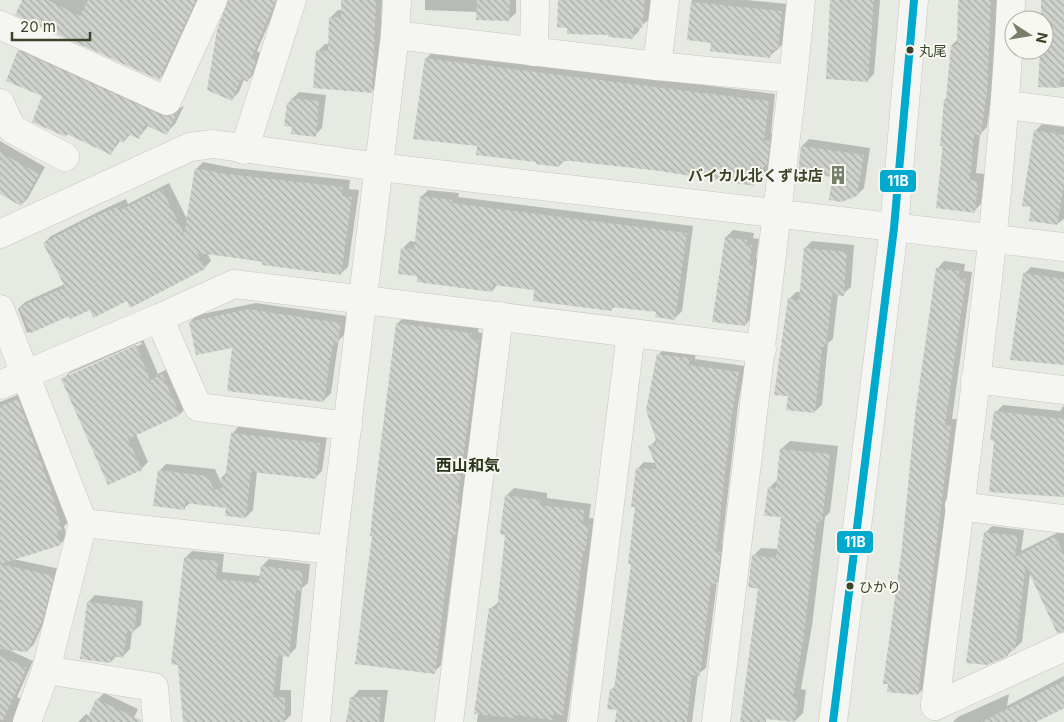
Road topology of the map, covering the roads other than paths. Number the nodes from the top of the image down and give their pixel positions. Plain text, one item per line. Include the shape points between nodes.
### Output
1 (213, 0) edge
2 (292, 0) edge
3 (397, 0) edge
4 (535, 0) edge
5 (665, 0) edge
6 (801, 0) edge
7 (914, 0) edge
8 (1011, 0) edge
9 (0, 25) edge
10 (395, 35) junction
11 (534, 52) junction
12 (657, 66) junction
13 (793, 79) junction
14 (0, 104) edge
15 (1006, 105) junction
16 (1064, 112) edge
17 (244, 150) junction
18 (65, 157) dead end
19 (378, 167) junction
20 (778, 214) junction
21 (894, 228) junction
22 (0, 234) edge
23 (992, 238) junction
24 (1064, 248) edge
25 (364, 300) junction
26 (0, 309) edge
27 (499, 316) junction
28 (159, 318) junction
29 (631, 333) junction
30 (762, 349) junction
31 (26, 374) junction
32 (975, 379) junction
33 (0, 385) edge
34 (1064, 390) edge
35 (348, 426) junction
36 (959, 506) junction
37 (1064, 519) edge
38 (83, 523) junction
39 (332, 550) junction
40 (1064, 647) edge
41 (46, 670) junction
42 (26, 722) edge
43 (157, 722) edge
44 (316, 722) edge
45 (449, 722) edge
46 (583, 722) edge
47 (716, 722) edge
48 (833, 722) edge

1 - 9 street via 167,101
2 - 17 street
3 - 10 street
4 - 11 street
5 - 12 street
6 - 13 street
7 - 21 street
8 - 15 street
10 - 11 street
10 - 19 street
11 - 12 street
12 - 13 street
13 - 20 street
14 - 18 street via 12,128
15 - 16 street
15 - 23 street
17 - 19 street
17 - 22 street via 213,144 190,148
19 - 20 street
19 - 25 street
20 - 21 street
20 - 30 street
21 - 23 street
21 - 48 street
23 - 24 street
23 - 32 street
25 - 27 street
25 - 28 street via 234,284
25 - 35 street
26 - 31 street
27 - 29 street
27 - 45 street
28 - 31 street
28 - 35 street via 198,407
29 - 30 street
29 - 46 street
30 - 47 street
31 - 33 street
31 - 38 street
32 - 34 street
32 - 36 street
35 - 39 street
36 - 37 street
36 - 40 street via 935,706
38 - 39 street
38 - 41 street
39 - 44 street
41 - 42 street
41 - 43 street via 154,687

